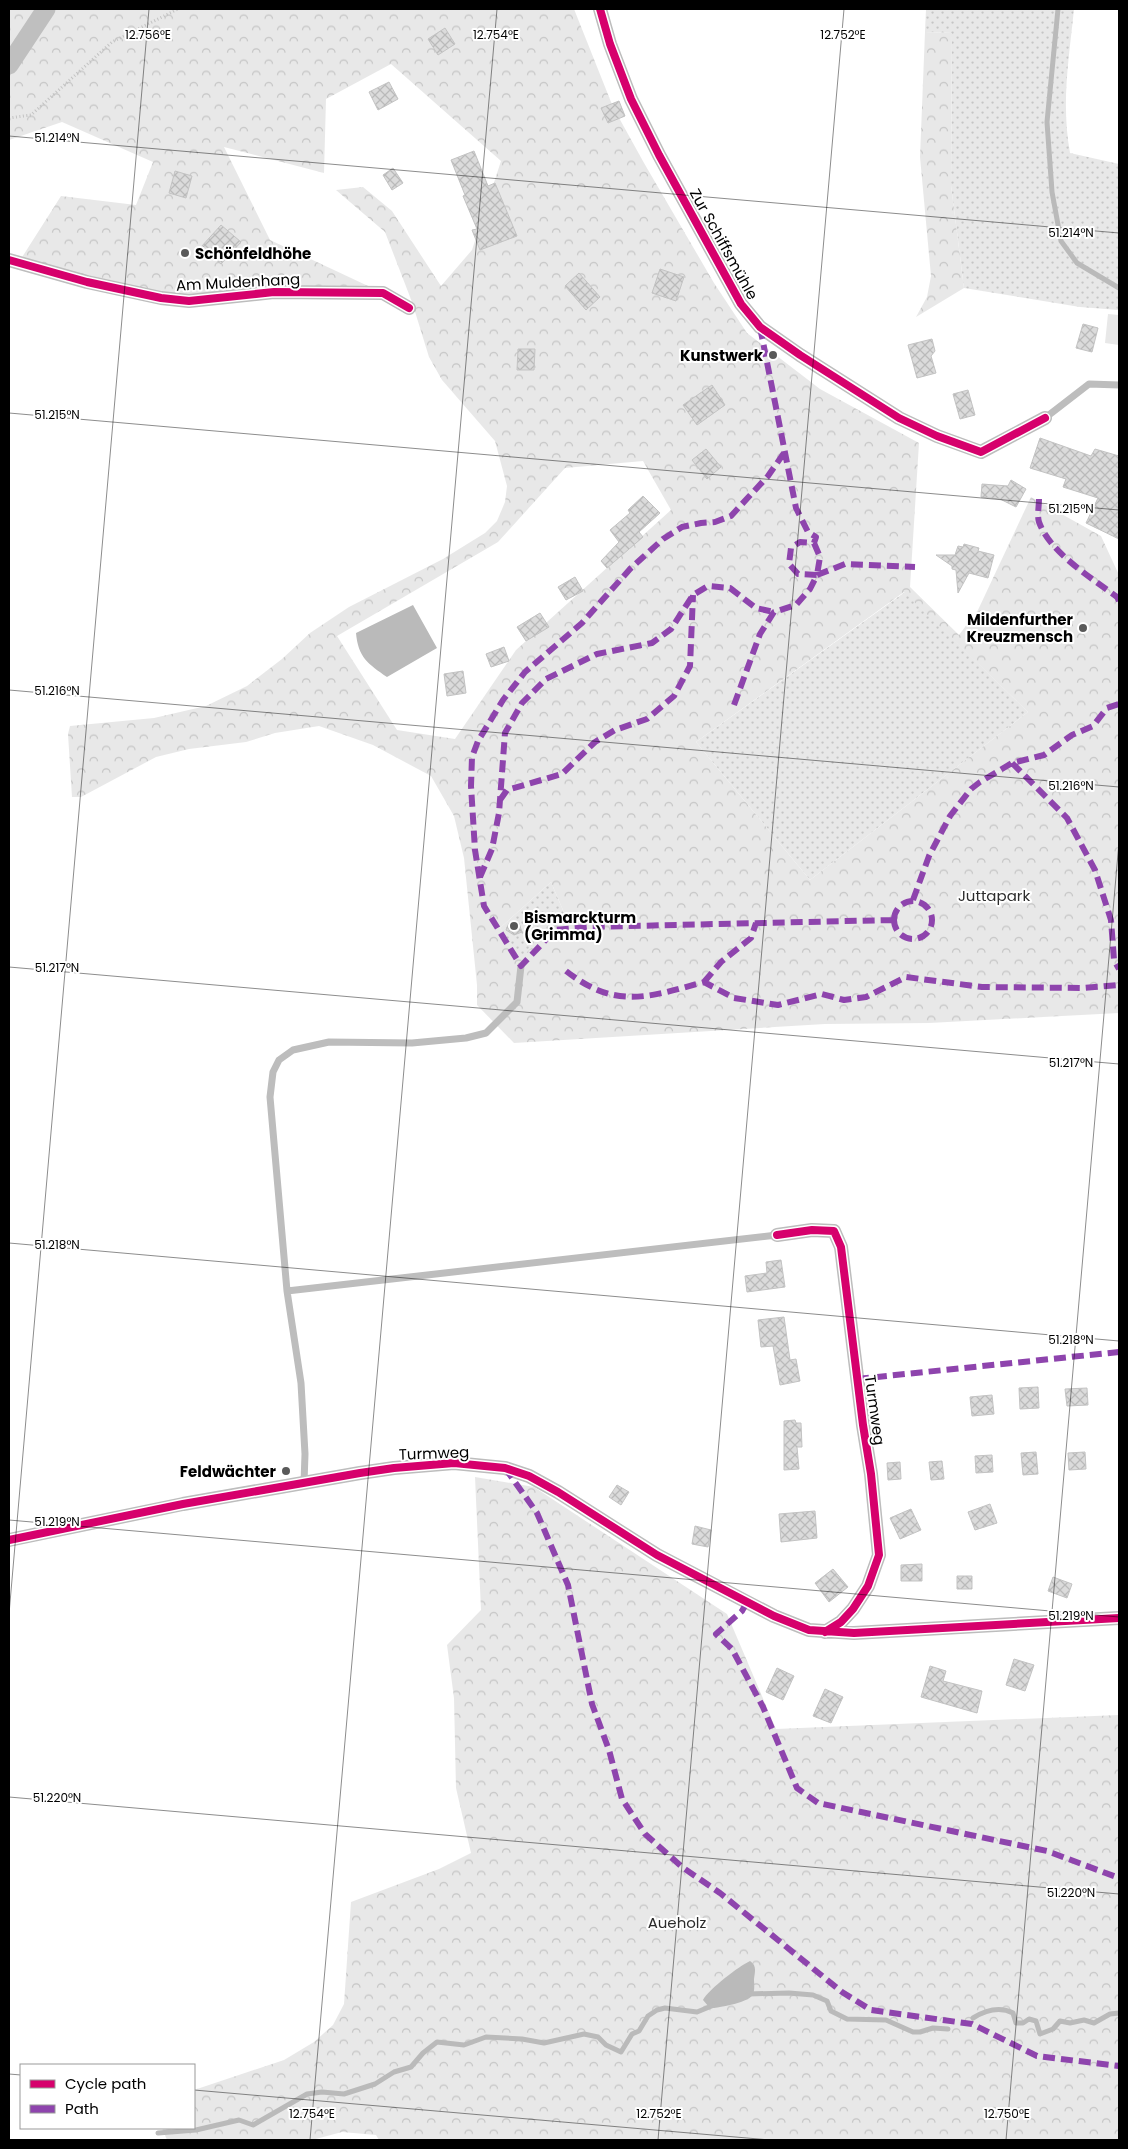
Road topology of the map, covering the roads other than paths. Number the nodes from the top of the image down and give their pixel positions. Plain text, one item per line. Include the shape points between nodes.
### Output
1 (46, 9) edge
2 (600, 9) edge
3 (9, 65) edge
4 (9, 260) edge
5 (409, 308) dead end
6 (1119, 385) edge
7 (1044, 418) joint
8 (521, 966) dead end
9 (776, 1235) joint
10 (287, 1291) junction
11 (304, 1483) junction
12 (9, 1540) edge
13 (1119, 1618) edge
14 (824, 1632) junction

1 - 3 street
2 - 7 street, Zur Schiffsmühle via 624,81 651,139 741,304 760,327 899,418 981,452
4 - 5 street, Am Muldenhang via 161,298 189,301 274,292 383,293
6 - 7 lane via 1089,384
8 - 10 lane via 517,1002 486,1033 466,1038 412,1042 329,1042 294,1050 279,1060 273,1072 270,1097
9 - 10 lane
9 - 14 street, Turmweg via 812,1230 834,1231 841,1247 871,1474 879,1555 868,1586 853,1609 841,1622
10 - 11 lane via 301,1383
11 - 12 street, Turmweg
11 - 14 street, Turmweg via 394,1468 454,1463 505,1468 530,1476 657,1555 767,1613 809,1630
13 - 14 street, Turmweg

